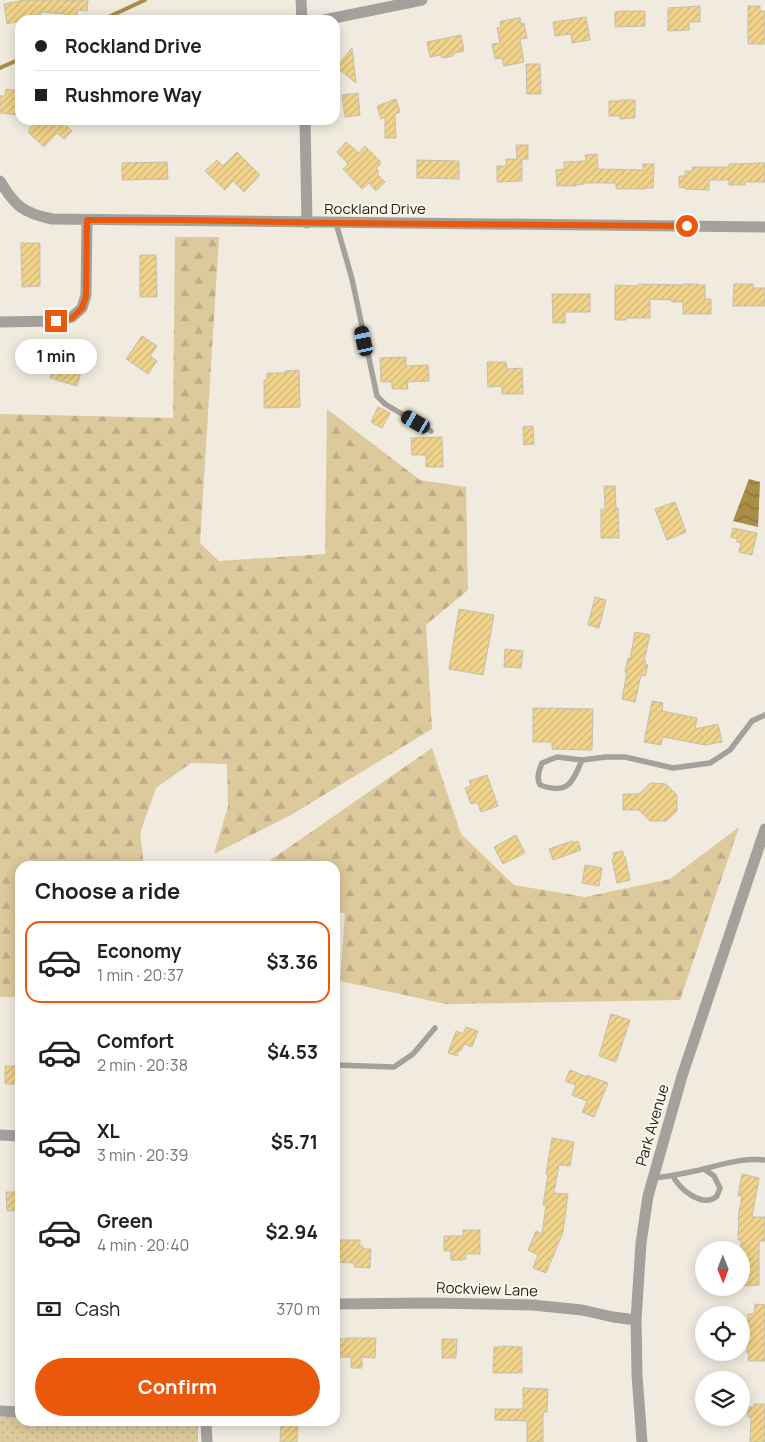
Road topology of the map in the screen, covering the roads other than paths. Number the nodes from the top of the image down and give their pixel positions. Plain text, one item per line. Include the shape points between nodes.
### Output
1 (301, 0) edge
2 (422, 0) edge
3 (302, 15) edge
4 (340, 17) edge
5 (304, 125) edge
6 (0, 181) edge
7 (87, 220) junction
8 (307, 223) junction
9 (336, 223) junction
10 (765, 227) edge
11 (0, 322) edge
12 (431, 431) dead end
13 (765, 715) edge
14 (582, 760) junction
15 (765, 829) edge
16 (435, 1028) dead end
17 (340, 1065) edge
18 (0, 1135) edge
19 (15, 1136) edge
20 (765, 1160) edge
21 (704, 1169) junction
22 (673, 1176) junction
23 (652, 1178) junction
24 (340, 1304) edge
25 (636, 1320) junction
26 (0, 1411) edge
27 (15, 1412) edge
28 (206, 1426) edge
29 (207, 1442) edge
30 (642, 1442) edge

1 - 3 street
2 - 4 street
5 - 8 street
6 - 7 street, Rockland Drive via 10,198 36,216
7 - 8 street, Rockland Drive
7 - 11 street via 86,296 82,308 72,318 56,321
8 - 9 street, Rockland Drive
9 - 10 street, Rockland Drive
9 - 12 lane via 352,279 377,396 380,401
13 - 14 lane via 752,721 730,750 710,763 673,768 625,757
14 - 14 lane via 557,757 542,763 538,782 550,789 566,787 573,781
15 - 23 street, Park Avenue via 682,1076
16 - 17 lane via 413,1054 394,1067
18 - 19 street
20 - 21 lane via 729,1162
21 - 22 lane
21 - 22 lane via 714,1176 720,1188 717,1196 711,1199 701,1200 683,1190
22 - 23 lane
23 - 25 street, Park Avenue via 641,1243
24 - 25 street, Rockview Lane via 533,1305
25 - 30 street, Park Avenue
26 - 27 street
28 - 29 street

